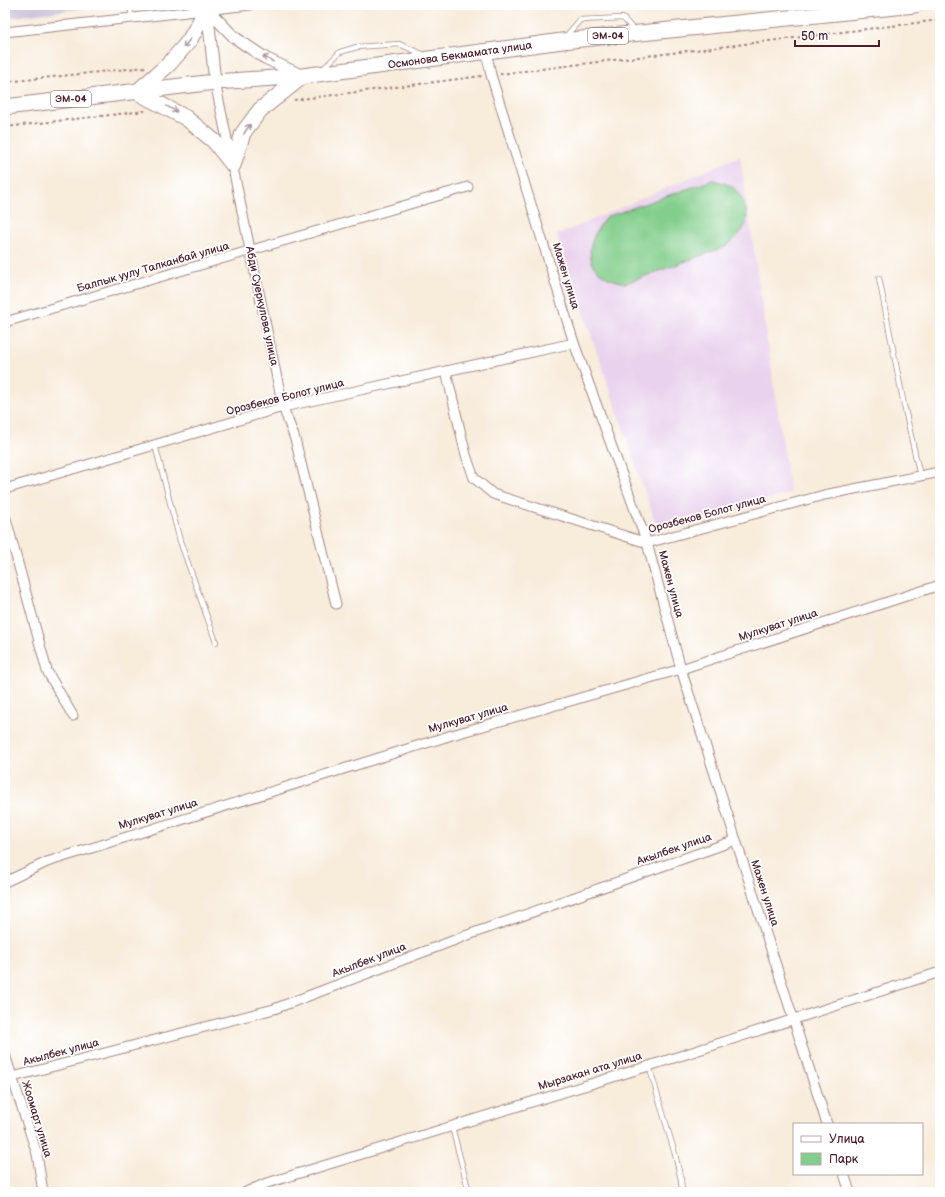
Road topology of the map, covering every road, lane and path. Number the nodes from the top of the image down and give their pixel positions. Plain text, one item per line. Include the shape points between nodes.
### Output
1 (130, 5) edge
2 (250, 5) edge
3 (915, 5) edge
4 (207, 7) edge
5 (132, 18) junction
6 (940, 20) edge
7 (5, 32) edge
8 (486, 51) junction
9 (434, 58) junction
10 (169, 64) junction
11 (310, 75) junction
12 (491, 75) junction
13 (5, 82) edge
14 (215, 82) junction
15 (137, 92) junction
16 (291, 100) dead end
17 (5, 106) edge
18 (146, 110) dead end
19 (5, 127) edge
20 (233, 166) junction
21 (468, 187) dead end
22 (251, 251) junction
23 (879, 278) dead end
24 (5, 322) edge
25 (574, 343) junction
26 (446, 371) junction
27 (283, 407) junction
28 (155, 445) junction
29 (940, 472) edge
30 (920, 476) junction
31 (5, 488) edge
32 (5, 515) edge
33 (647, 543) junction
34 (940, 585) edge
35 (336, 604) dead end
36 (216, 642) dead end
37 (681, 670) junction
38 (73, 716) dead end
39 (736, 840) junction
40 (5, 882) edge
41 (940, 972) edge
42 (793, 1019) junction
43 (5, 1055) edge
44 (649, 1066) junction
45 (8, 1078) edge
46 (828, 1123) edge
47 (452, 1127) junction
48 (844, 1175) edge
49 (250, 1191) edge
50 (44, 1192) edge
51 (469, 1192) edge
52 (682, 1192) edge
53 (850, 1192) edge

1 - 5 lane
2 - 4 street
3 - 8 highway, Осмонова Бекмамата улица / ЭМ-04 via 562,40
4 - 5 street
4 -> 10 highway via 189,41
11 -> 4 street via 265,58 234,37
4 - 14 street, Абди Суеркулова улица
5 - 7 street
6 - 12 path
8 - 9 highway, Осмонова Бекмамата улица / ЭМ-04
8 - 12 street, Мажен улица
9 - 11 highway, Осмонова Бекмамата улица / ЭМ-04
9 - 11 lane via 399,44 358,47 340,52
10 - 13 path
10 - 15 highway
11 - 14 highway, Осмонова Бекмамата улица / ЭМ-04
20 -> 11 highway via 243,133 260,110
12 - 16 path
12 - 25 street, Мажен улица
14 - 15 highway, Осмонова Бекмамата улица / ЭМ-04
14 - 20 street, Абди Суеркулова улица
15 - 17 highway, Осмонова Бекмамата улица / ЭМ-04
15 -> 20 highway via 186,118 214,141
18 - 19 path
20 - 22 street, Абди Суеркулова улица
21 - 22 street, Балпык уулу Талканбай улица
22 - 24 street, Балпык уулу Талканбай улица
22 - 27 street, Абди Суеркулова улица
23 - 30 lane
25 - 26 street, Орозбеков Болот улица
25 - 33 street, Мажен улица
26 - 27 street, Орозбеков Болот улица
26 - 33 street, Орозбеков Болот улица via 466,455 474,478 485,489 493,494
27 - 28 street, Орозбеков Болот улица
27 - 35 street, Абди Суеркулова улица via 295,439
28 - 31 street, Орозбеков Болот улица
28 - 36 lane via 180,541
29 - 30 street, Орозбеков Болот улица
30 - 33 street, Орозбеков Болот улица via 824,495
32 - 38 street via 47,671
33 - 37 street, Мажен улица
34 - 37 street, Мулкуват улица
37 - 39 street, Мажен улица
37 - 40 street, Мулкуват улица via 452,735 85,850 48,862
39 - 42 street, Мажен улица
39 - 45 street, Акылбек улица via 468,935 274,1009
41 - 42 street, Мырзакан ата улица
42 - 44 street, Мырзакан ата улица
42 - 46 street, Мажен улица
43 - 45 street, Жоомарт улица
44 - 47 street, Мырзакан ата улица
44 - 52 lane via 675,1154
45 - 50 street, Жоомарт улица via 37,1154
47 - 49 street, Мырзакан ата улица
47 - 51 lane
48 - 53 street

